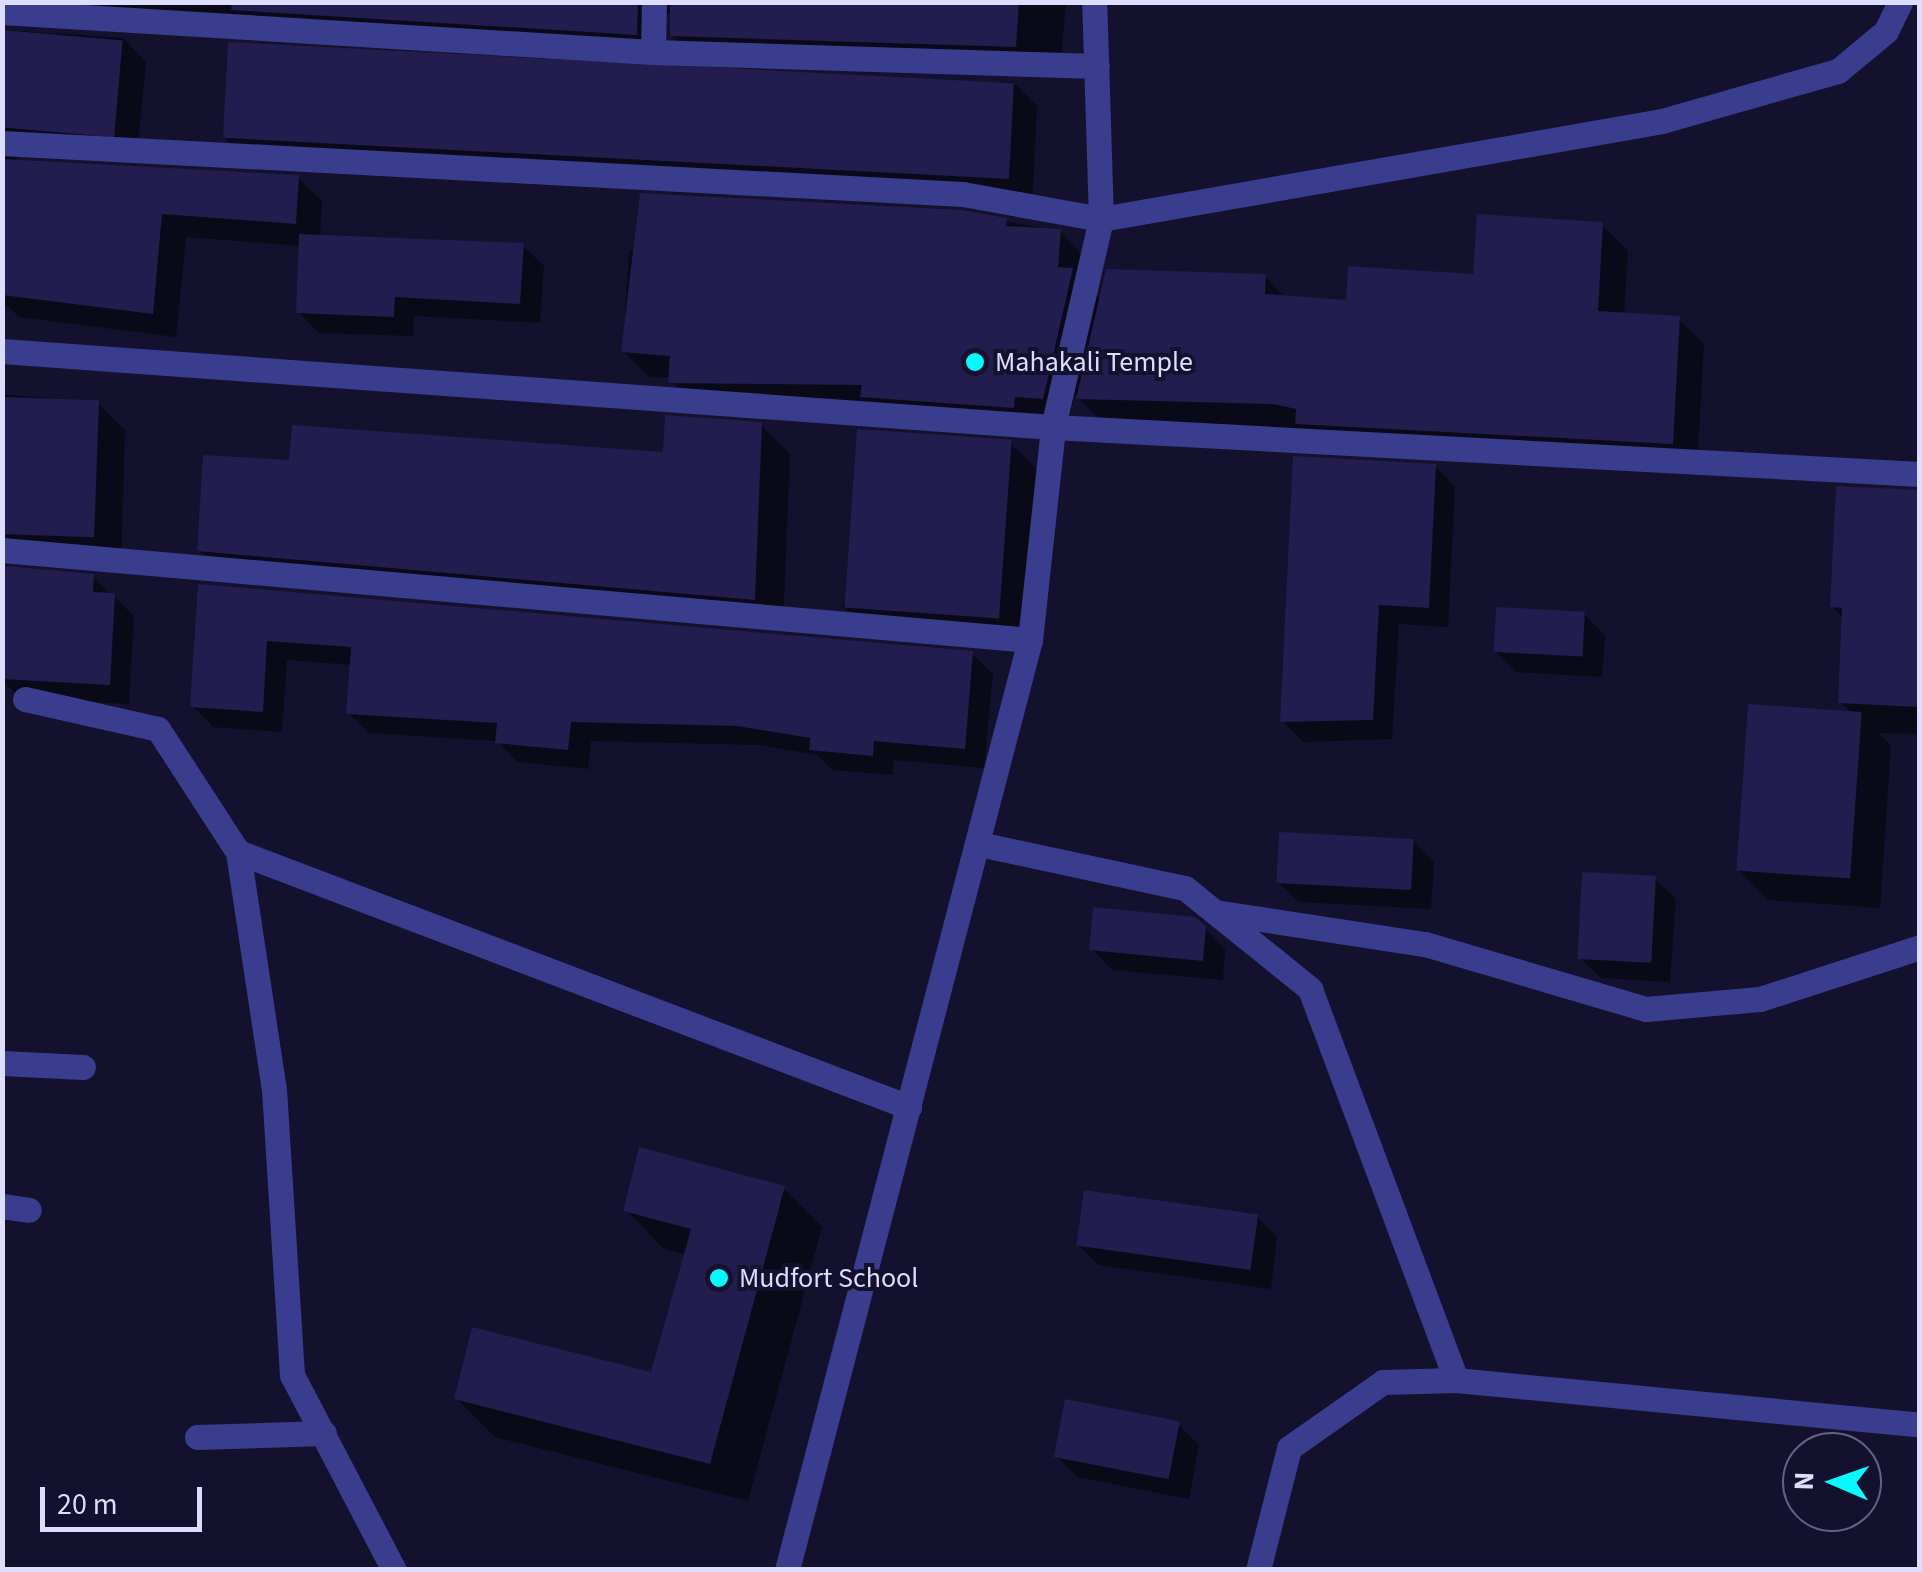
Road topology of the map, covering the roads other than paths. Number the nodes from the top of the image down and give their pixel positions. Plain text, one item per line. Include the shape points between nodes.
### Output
1 (654, 2) edge
2 (1094, 2) edge
3 (1900, 2) edge
4 (2, 12) edge
5 (652, 52) junction
6 (1097, 66) junction
7 (2, 143) edge
8 (1101, 219) junction
9 (2, 351) edge
10 (1053, 426) junction
11 (1920, 474) edge
12 (2, 550) edge
13 (1030, 640) junction
14 (25, 699) dead end
15 (979, 844) junction
16 (238, 852) junction
17 (1215, 912) junction
18 (1920, 947) edge
19 (2, 1062) edge
20 (83, 1067) dead end
21 (909, 1107) junction
22 (2, 1206) edge
23 (30, 1210) dead end
24 (1456, 1380) junction
25 (1920, 1425) edge
26 (324, 1433) junction
27 (197, 1437) dead end
28 (394, 1570) edge
29 (787, 1570) edge
30 (1258, 1570) edge

1 - 5 street
2 - 6 street
3 - 8 street via 1886,31 1838,71 1662,120
4 - 5 street
5 - 6 street
6 - 8 street
7 - 8 street via 962,194
8 - 10 street
9 - 10 street
10 - 11 street
10 - 13 street
12 - 13 street
13 - 15 street
14 - 16 street via 158,728
15 - 17 street via 1185,888
15 - 21 street
16 - 21 street
16 - 26 street via 274,1089 292,1375
17 - 18 street via 1425,944 1646,1009 1760,999
17 - 24 street via 1310,989
19 - 20 street
21 - 29 street
22 - 23 street
24 - 25 street
24 - 30 street via 1383,1382 1289,1448
26 - 27 street
26 - 28 street

